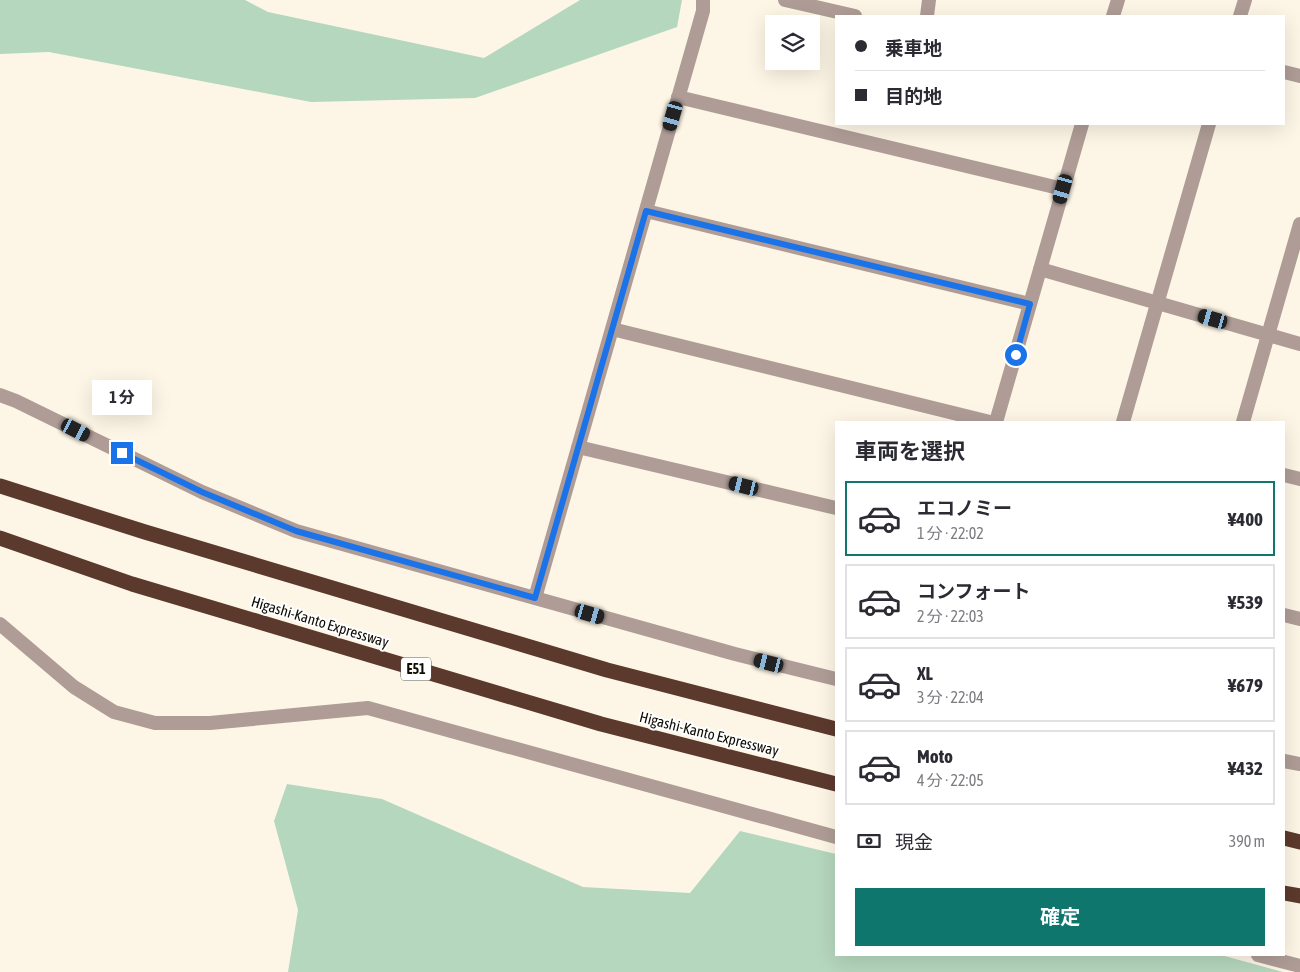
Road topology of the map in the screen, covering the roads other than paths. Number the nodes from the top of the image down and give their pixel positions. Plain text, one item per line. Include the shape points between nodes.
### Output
1 (703, 0) edge
2 (785, 0) edge
3 (929, 0) edge
4 (1118, 0) edge
5 (1245, 0) edge
6 (852, 15) edge
7 (927, 15) edge
8 (1114, 15) edge
9 (1240, 15) edge
10 (1285, 72) edge
11 (1300, 76) edge
12 (678, 97) junction
13 (1082, 125) edge
14 (1209, 125) edge
15 (1063, 189) junction
16 (646, 211) junction
17 (1300, 224) edge
18 (1040, 269) junction
19 (1158, 303) junction
20 (1030, 304) junction
21 (612, 329) junction
22 (1268, 335) junction
23 (1300, 344) edge
24 (0, 395) edge
25 (986, 421) edge
26 (996, 421) edge
27 (1123, 421) edge
28 (1243, 421) edge
29 (578, 447) junction
30 (1285, 475) edge
31 (1300, 480) edge
32 (0, 486) edge
33 (835, 508) edge
34 (0, 538) edge
35 (535, 598) junction
36 (1285, 616) edge
37 (1300, 619) edge
38 (0, 624) edge
39 (835, 679) edge
40 (835, 729) edge
41 (1285, 761) edge
42 (1300, 764) edge
43 (835, 784) edge
44 (835, 837) edge
45 (1285, 838) edge
46 (1300, 842) edge
47 (1285, 893) edge
48 (1300, 896) edge
49 (1262, 956) edge
50 (1300, 966) edge

1 - 12 street via 703,11
2 - 6 street
3 - 7 street
4 - 8 street
5 - 9 street
10 - 11 street
12 - 15 street
12 - 16 street
13 - 15 street
14 - 19 street
15 - 18 street
16 - 20 street
16 - 21 street
17 - 22 street
18 - 19 street
18 - 20 street
19 - 22 street
19 - 27 street
20 - 26 street
21 - 25 street
21 - 29 street
22 - 23 street
22 - 28 street
24 - 35 street via 202,492 296,531
29 - 33 street
29 - 35 street
30 - 31 street
32 - 40 highway via 607,670
34 - 43 highway, Higashi-Kanto Expressway / E51 via 132,584 601,724
35 - 39 street
36 - 37 street
38 - 44 street via 74,687 114,712 155,723 210,723 368,708
41 - 42 street
45 - 46 highway
47 - 48 highway
49 - 50 street

